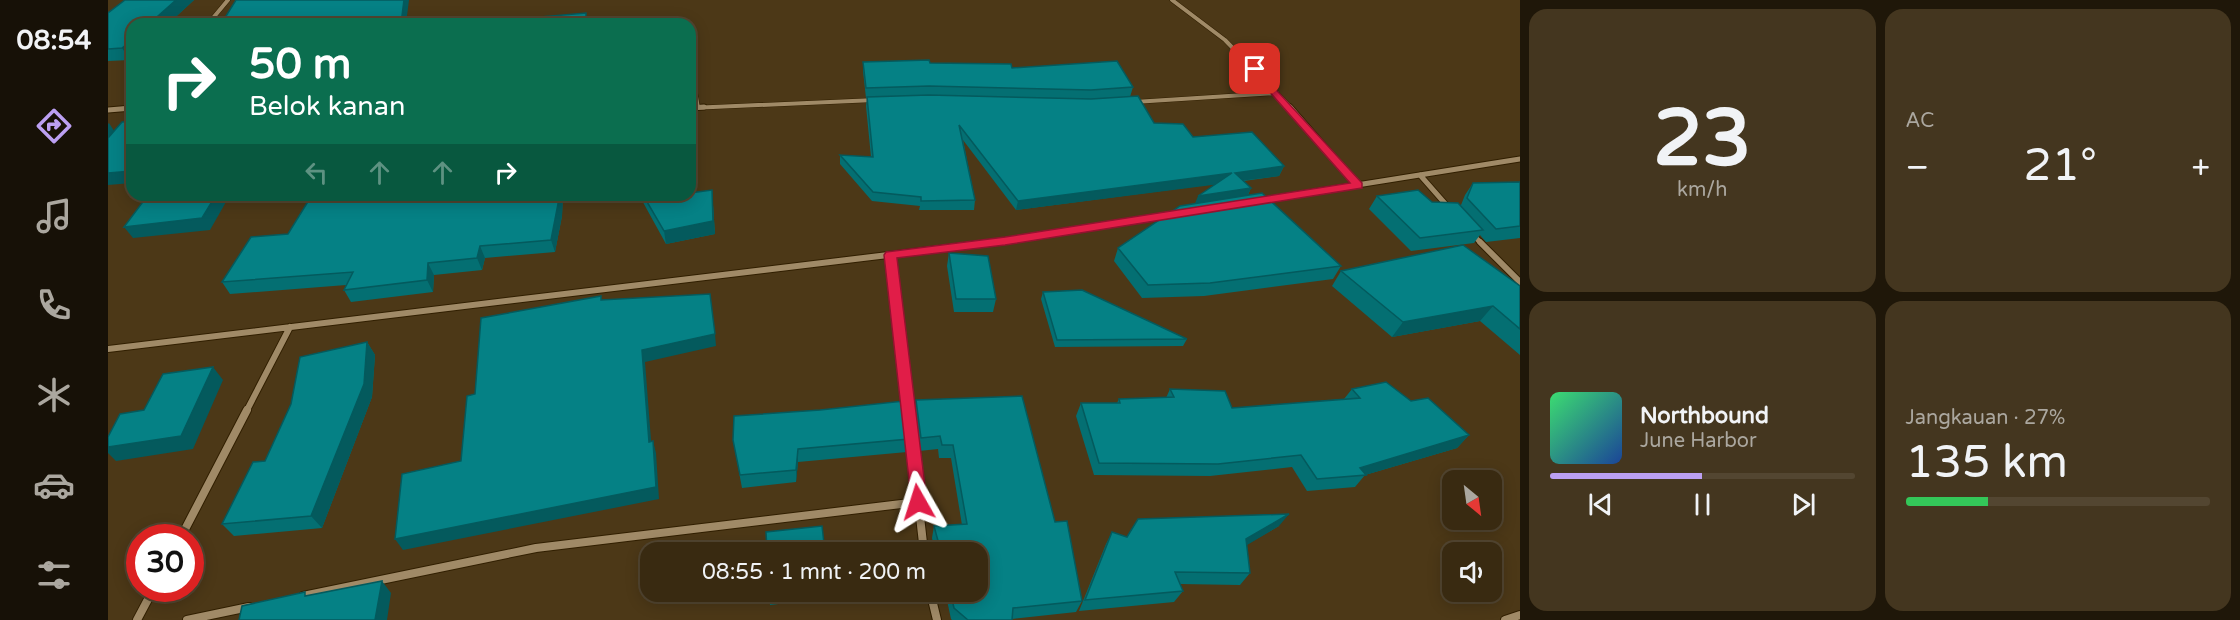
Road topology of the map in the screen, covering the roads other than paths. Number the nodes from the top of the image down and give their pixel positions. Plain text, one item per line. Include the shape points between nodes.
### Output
1 (228, 0) edge
2 (1172, 0) edge
3 (212, 18) edge
4 (1277, 93) junction
5 (696, 96) edge
6 (881, 100) edge
7 (1124, 102) edge
8 (126, 108) edge
9 (698, 108) joint
10 (108, 110) edge
11 (1520, 159) edge
12 (1420, 175) junction
13 (1358, 185) junction
14 (1252, 202) edge
15 (1450, 210) edge
16 (1181, 213) edge
17 (1466, 227) edge
18 (890, 255) junction
19 (1520, 282) edge
20 (290, 327) junction
21 (108, 349) edge
22 (918, 502) junction
23 (188, 524) edge
24 (923, 542) edge
25 (292, 598) edge
26 (147, 602) edge
27 (933, 602) edge
28 (257, 605) edge
29 (1520, 615) edge
30 (137, 620) edge
31 (187, 620) edge
32 (937, 620) edge
33 (1505, 620) edge

1 - 3 street
2 - 4 street via 1212,30
4 - 7 street
4 - 13 street
5 - 9 street
6 - 9 street
8 - 10 street
11 - 12 street
12 - 13 street
12 - 15 street
13 - 14 street
16 - 18 street
17 - 19 street
18 - 20 street
18 - 22 street
20 - 21 street
20 - 23 street
22 - 24 street
22 - 25 street via 536,548
26 - 30 street
27 - 32 street
28 - 31 street
29 - 33 street

